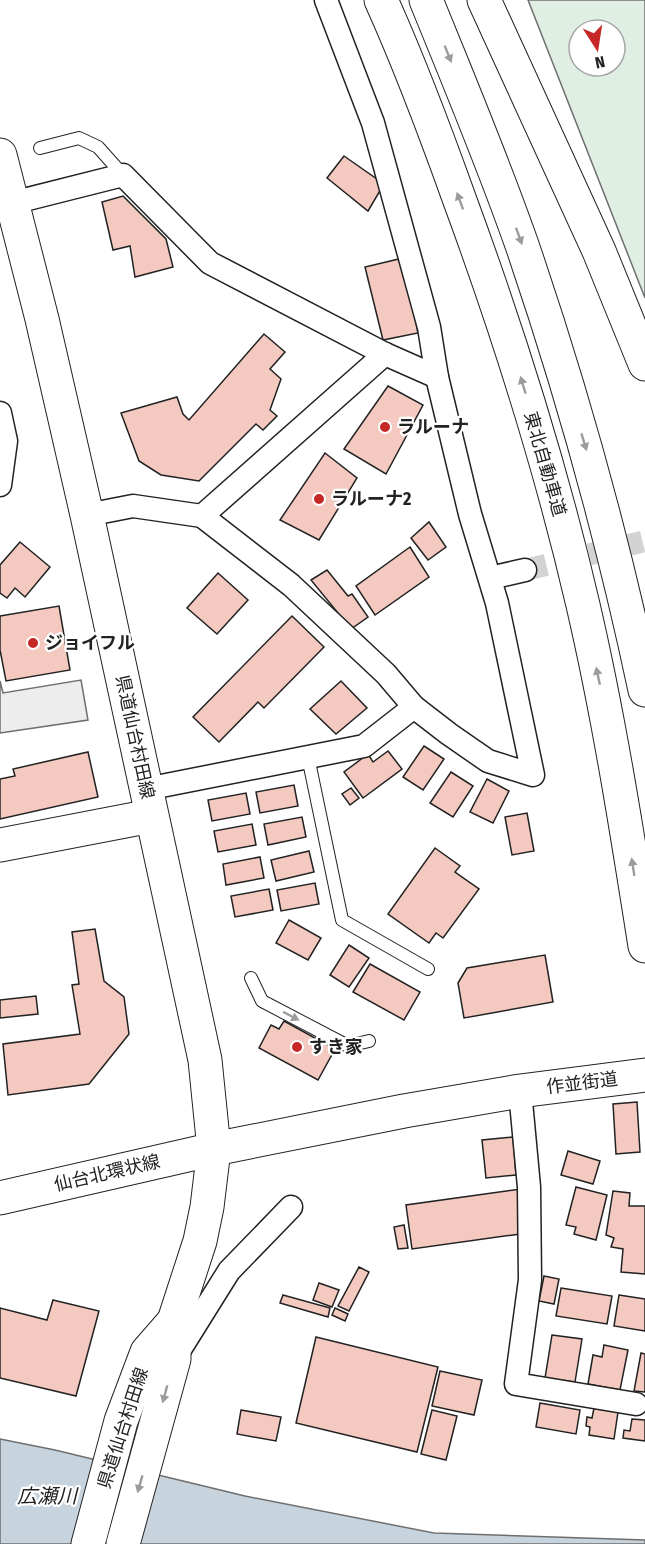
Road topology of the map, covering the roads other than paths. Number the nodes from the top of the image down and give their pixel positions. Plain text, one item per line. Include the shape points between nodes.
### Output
1 (326, 0) edge
2 (381, 0) edge
3 (426, 0) edge
4 (484, 0) edge
5 (40, 148) dead end
6 (0, 155) edge
7 (123, 175) junction
8 (7, 204) edge
9 (385, 354) junction
10 (645, 364) edge
11 (437, 377) junction
12 (0, 413) edge
13 (0, 485) edge
14 (87, 515) junction
15 (202, 516) junction
16 (525, 570) tunnel mouth
17 (490, 578) junction
18 (645, 690) edge
19 (414, 707) junction
20 (308, 757) junction
21 (149, 802) junction
22 (1, 845) edge
23 (645, 946) edge
24 (428, 969) dead end
25 (251, 978) dead end
26 (369, 1041) dead end
27 (645, 1075) edge
28 (520, 1091) junction
29 (214, 1149) junction
30 (0, 1198) edge
31 (291, 1207) dead end
32 (174, 1321) junction
33 (174, 1359) junction
34 (636, 1404) dead end
35 (88, 1544) edge
36 (123, 1544) edge

1 - 11 street via 373,123 429,327
23 -> 2 main road, 東北自動車道 via 609,732 552,482 481,257
3 -> 18 main road via 517,232 560,358 594,473
4 - 10 main road via 599,251
5 - 7 lane via 79,138 98,147
6 - 8 main road, 県道仙台村田線
7 - 8 street
7 - 9 street via 210,262
8 - 14 main road, 県道仙台村田線
9 - 11 street
9 - 15 street
11 - 17 street via 470,514
12 - 13 street via 6,441
14 - 15 street via 132,506
14 - 21 main road, 県道仙台村田線
15 - 19 street via 291,585 386,674
16 - 17 street
17 - 19 street via 533,775 488,761
19 - 20 street via 364,746
20 - 21 street
20 - 24 lane via 342,920
21 - 22 main road
21 - 29 main road, 県道仙台村田線 via 205,1060
25 -> 26 lane via 262,1001 348,1046
27 - 28 main road, 作並街道
28 - 29 main road, 作並街道
28 - 34 street via 530,1280 516,1384
29 - 30 main road, 仙台北環状線
29 - 32 main road, 県道仙台村田線 via 200,1241
31 - 33 street via 229,1271
32 - 33 main road, 県道仙台村田線
32 - 35 main road, 県道仙台村田線 via 147,1352 121,1421
33 -> 36 main road, 県道仙台村田線

